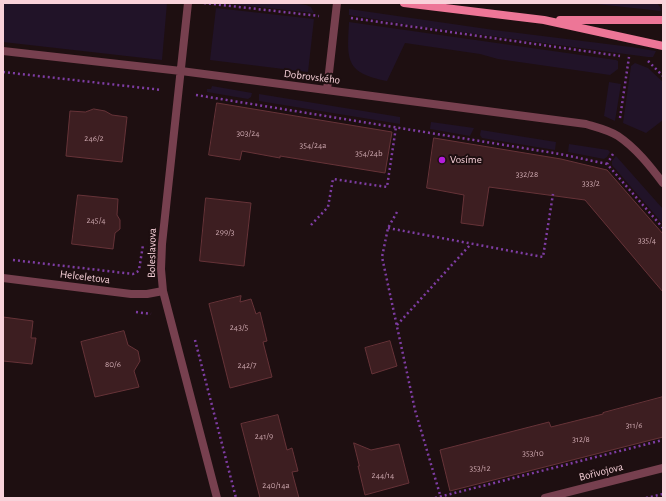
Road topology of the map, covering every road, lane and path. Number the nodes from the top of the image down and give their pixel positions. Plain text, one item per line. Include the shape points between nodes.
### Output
1 (188, 3) edge
2 (204, 3) edge
3 (337, 3) edge
4 (404, 3) edge
5 (336, 16) junction
6 (544, 20) junction
7 (663, 20) edge
8 (663, 46) edge
9 (3, 51) edge
10 (620, 56) dead end
11 (635, 58) dead end
12 (647, 60) dead end
13 (180, 70) junction
14 (3, 72) edge
15 (663, 76) edge
16 (327, 90) junction
17 (160, 98) dead end
18 (195, 102) dead end
19 (620, 122) dead end
20 (396, 127) junction
21 (613, 154) dead end
22 (607, 164) junction
23 (663, 183) edge
24 (554, 194) dead end
25 (397, 212) dead end
26 (311, 225) dead end
27 (388, 228) junction
28 (663, 228) edge
29 (144, 240) dead end
30 (471, 244) junction
31 (11, 260) dead end
32 (139, 270) junction
33 (141, 275) dead end
34 (3, 278) edge
35 (163, 291) junction
36 (133, 312) dead end
37 (153, 320) dead end
38 (397, 325) junction
39 (194, 336) dead end
40 (663, 440) edge
41 (663, 468) edge
42 (663, 494) edge
43 (441, 497) edge
44 (217, 498) edge
45 (236, 498) edge
46 (435, 498) edge
47 (545, 498) edge
48 (646, 498) edge

1 - 13 street, Boleslavova
2 - 5 path via 315,16
3 - 5 street
4 - 6 main road
5 - 10 path
5 - 16 street
6 - 7 main road
6 - 8 main road
9 - 13 street, Dobrovského
11 - 19 path via 629,57
12 - 15 path
13 - 16 street, Dobrovského
13 - 35 street, Boleslavova via 162,244
14 - 17 path via 162,90
16 - 23 street, Dobrovského via 586,124 617,135 638,153
18 - 20 path via 196,94
20 - 22 path
20 - 26 path via 387,187 333,179 328,207
21 - 22 path
22 - 28 path
24 - 30 path via 543,256
25 - 27 path
27 - 30 path
27 - 38 path via 382,257
29 - 32 path
30 - 38 path
31 - 32 path via 133,274
32 - 33 path
34 - 35 street, Helceletova via 131,294
35 - 44 street, Boleslavova
36 - 37 path via 152,314
38 - 43 path via 415,410
39 - 45 path
40 - 43 path
41 - 47 street, Bořivojova
42 - 48 path
43 - 46 path

